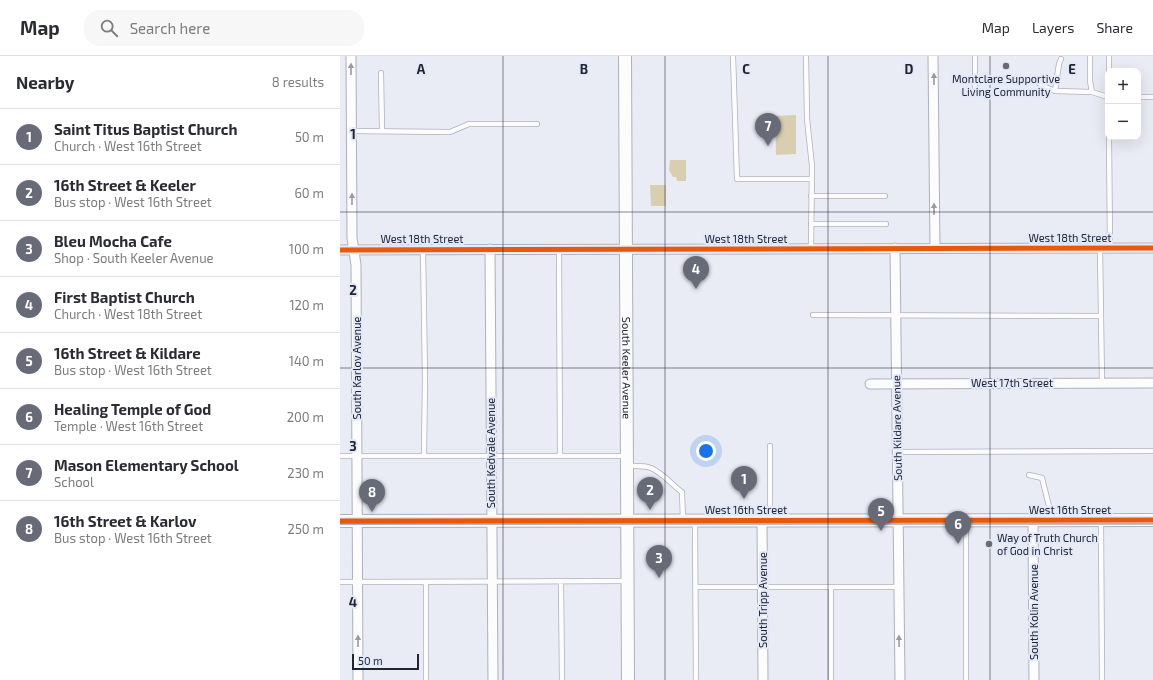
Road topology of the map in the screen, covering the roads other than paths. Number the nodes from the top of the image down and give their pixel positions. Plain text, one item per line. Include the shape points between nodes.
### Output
1 (351, 56) edge
2 (625, 56) edge
3 (733, 56) edge
4 (806, 56) edge
5 (934, 56) edge
6 (975, 56) edge
7 (1090, 56) edge
8 (1109, 56) edge
9 (1061, 59) dead end
10 (1109, 68) edge
11 (381, 73) dead end
12 (1013, 80) dead end
13 (1055, 91) junction
14 (975, 92) dead end
15 (1092, 92) junction
16 (1105, 96) edge
17 (1141, 97) edge
18 (1153, 97) edge
19 (537, 124) dead end
20 (352, 131) junction
21 (382, 131) junction
22 (1109, 140) edge
23 (811, 179) junction
24 (811, 196) junction
25 (885, 196) dead end
26 (811, 224) junction
27 (886, 224) dead end
28 (895, 248) junction
29 (934, 248) junction
30 (1100, 248) junction
31 (1110, 248) junction
32 (1153, 248) edge
33 (490, 249) junction
34 (559, 249) junction
35 (626, 249) junction
36 (811, 249) junction
37 (340, 250) edge
38 (354, 250) junction
39 (423, 250) junction
40 (813, 315) dead end
41 (896, 316) junction
42 (1101, 316) junction
43 (1102, 383) junction
44 (1153, 383) edge
45 (870, 384) dead end
46 (897, 384) junction
47 (770, 446) dead end
48 (1153, 451) edge
49 (897, 452) junction
50 (340, 456) edge
51 (357, 456) junction
52 (424, 456) junction
53 (491, 456) junction
54 (560, 456) junction
55 (627, 461) junction
56 (1029, 475) dead end
57 (766, 520) junction
58 (898, 520) junction
59 (966, 520) junction
60 (1033, 520) junction
61 (1049, 520) junction
62 (1101, 520) junction
63 (1153, 520) edge
64 (340, 521) edge
65 (358, 521) junction
66 (492, 521) junction
67 (627, 521) junction
68 (689, 521) junction
69 (628, 581) junction
70 (340, 582) edge
71 (358, 582) junction
72 (426, 582) junction
73 (492, 582) junction
74 (562, 582) junction
75 (696, 587) junction
76 (763, 587) junction
77 (831, 587) junction
78 (899, 587) junction
79 (358, 680) edge
80 (426, 680) edge
81 (493, 680) edge
82 (562, 680) edge
83 (628, 680) edge
84 (696, 680) edge
85 (763, 680) edge
86 (831, 680) edge
87 (900, 680) edge
88 (966, 680) edge
89 (1034, 680) edge
90 (1102, 680) edge

20 -> 1 street, South Karlov Avenue
2 - 35 street, South Keeler Avenue
3 - 23 lane via 737,179
4 - 23 lane
29 -> 5 street
6 - 14 lane
7 - 15 lane
8 - 10 lane
9 - 13 lane via 1058,64
11 - 21 lane
12 - 13 lane via 1034,80
13 - 15 lane
15 - 16 lane
17 - 18 lane
19 - 21 lane via 469,124 450,132
20 - 21 lane
38 -> 20 street, South Karlov Avenue
22 - 31 lane
23 - 24 lane
24 - 25 lane
24 - 26 lane
26 - 27 lane
26 - 36 lane
28 - 29 street, West 18th Street
28 - 36 street, West 18th Street
28 - 41 street, South Kildare Avenue
29 - 30 street, West 18th Street
30 - 31 street, West 18th Street
30 - 42 lane
31 - 32 street, West 18th Street
33 - 34 street, West 18th Street
33 - 39 street, West 18th Street
33 - 53 street, South Kedvale Avenue
34 - 35 street, West 18th Street
34 - 54 lane
35 - 36 street, West 18th Street
35 - 55 street, South Keeler Avenue
37 - 38 street, West 18th Street
38 - 39 street, West 18th Street
38 - 51 street, South Karlov Avenue
39 - 52 lane
40 - 41 lane
41 - 42 lane
41 - 46 street, South Kildare Avenue
42 - 43 lane
43 - 44 street, West 17th Street
43 - 46 street, West 17th Street
45 - 46 street, West 17th Street
46 - 49 street, South Kildare Avenue
47 - 57 lane
48 - 49 lane
49 - 58 street, South Kildare Avenue
50 - 51 lane
51 - 52 lane
51 - 65 street, South Karlov Avenue
52 - 53 lane
53 - 54 lane
53 - 66 street, South Kedvale Avenue
54 - 55 lane
55 - 67 street, South Keeler Avenue
55 - 68 lane via 650,468 682,492
56 - 61 lane via 1042,478 1050,506
57 - 58 street, West 16th Street
57 - 68 street, West 16th Street
57 - 76 street, South Tripp Avenue
58 - 59 street, West 16th Street
58 - 78 street, South Kildare Avenue
59 - 60 street, West 16th Street
59 - 88 lane
60 - 61 street, West 16th Street
60 - 89 street, South Kolin Avenue
61 - 62 street, West 16th Street
62 - 63 street, West 16th Street
62 - 90 lane
64 - 65 street, West 16th Street
65 - 66 street, West 16th Street
65 - 71 street, South Karlov Avenue
66 - 67 street, West 16th Street
66 - 73 street, South Kedvale Avenue
67 - 68 street, West 16th Street
67 - 69 street, South Keeler Avenue
68 - 75 lane
69 - 74 lane
69 - 83 street, South Keeler Avenue
70 - 71 lane
71 - 72 lane
79 -> 71 street, South Karlov Avenue
72 - 73 lane
72 - 80 lane
73 - 74 lane
73 - 81 street, South Kedvale Avenue
74 - 82 lane
75 - 76 lane
75 - 84 lane
76 - 77 lane
76 - 85 street, South Tripp Avenue
77 - 78 lane
77 - 86 lane
87 -> 78 street, South Kildare Avenue

